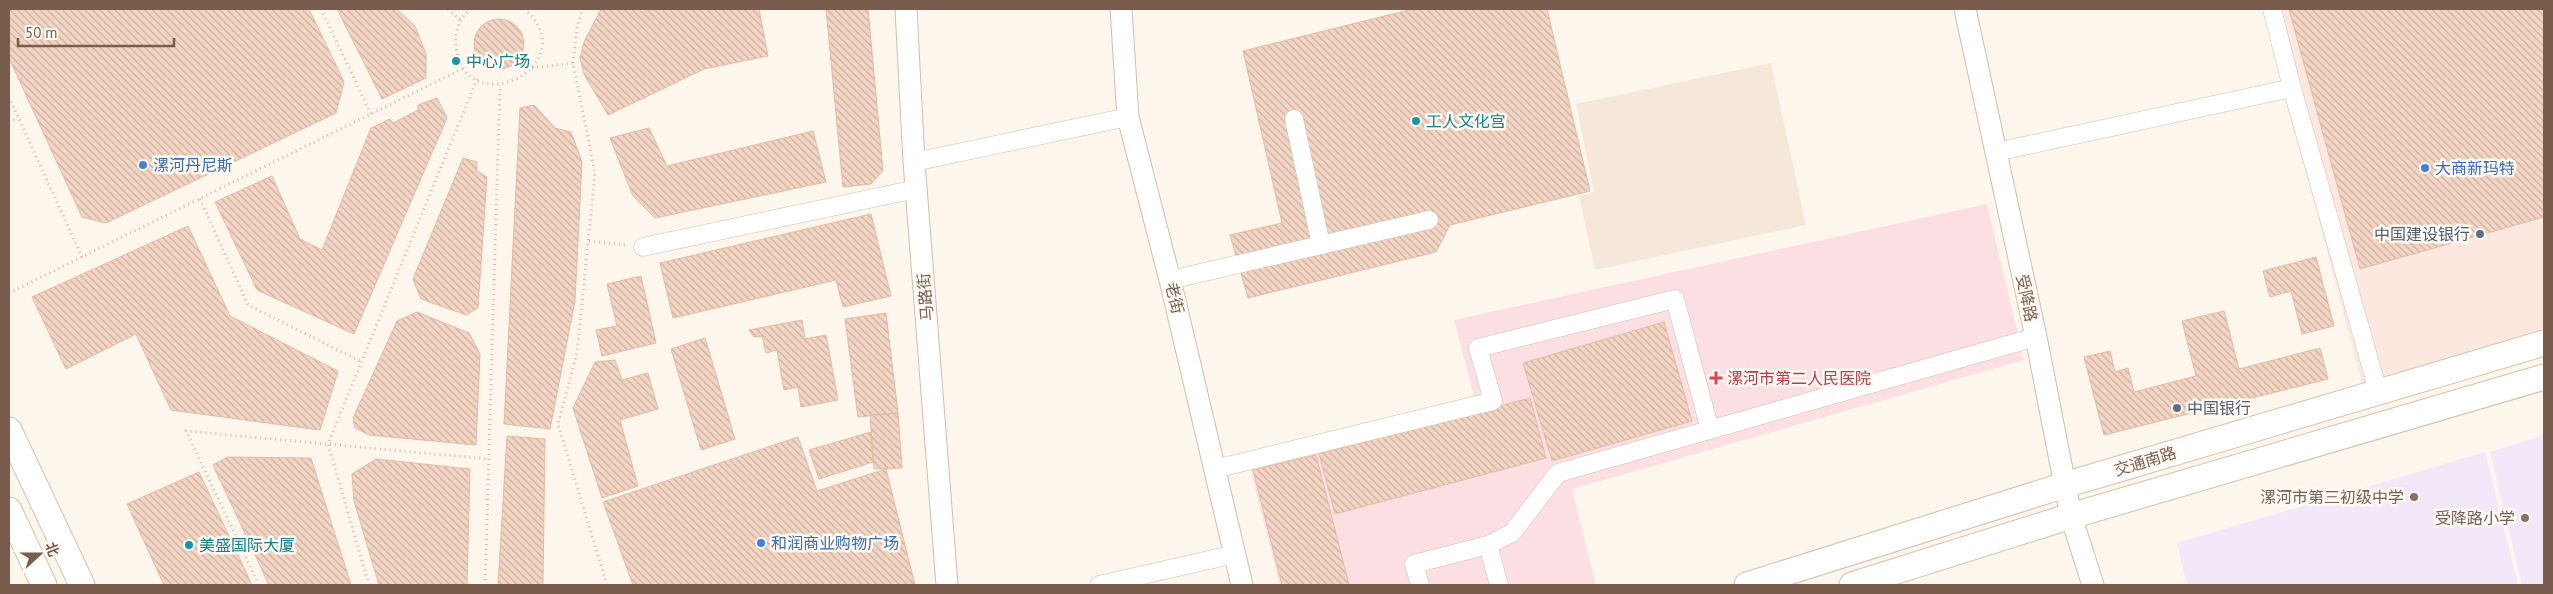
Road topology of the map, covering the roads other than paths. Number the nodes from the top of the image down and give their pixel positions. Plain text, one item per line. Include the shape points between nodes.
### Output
1 (906, 9) edge
2 (1121, 9) edge
3 (1965, 9) edge
4 (2272, 9) edge
5 (2292, 88) junction
6 (1128, 117) junction
7 (1294, 119) dead end
8 (1996, 152) junction
9 (914, 162) junction
10 (916, 189) junction
11 (1428, 220) dead end
12 (1321, 245) junction
13 (643, 247) road end
14 (1170, 280) junction
15 (2036, 336) junction
16 (2544, 343) edge
17 (2544, 377) edge
18 (2378, 391) junction
19 (9, 430) edge
20 (1710, 430) junction
21 (1215, 469) junction
22 (2065, 485) junction
23 (9, 510) edge
24 (2071, 516) junction
25 (1488, 546) junction
26 (1235, 554) junction
27 (1868, 583) edge
28 (44, 585) edge
29 (82, 585) edge
30 (947, 585) edge
31 (1099, 585) edge
32 (1242, 585) edge
33 (1420, 585) edge
34 (1499, 585) edge
35 (1747, 585) edge
36 (2093, 585) edge

1 - 9 street, 马路街
2 - 6 street, 老街
3 - 8 street, 受降路
4 - 5 street
5 - 8 street
5 - 18 street
6 - 9 street
6 - 14 street, 老街
7 - 12 street
8 - 15 street, 受降路
9 - 10 street, 马路街
10 - 13 street
10 - 30 street, 马路街
11 - 12 street
12 - 14 street
14 - 21 street, 老街
15 - 20 street
15 - 22 street, 受降路
16 - 18 main road, 交通南路
17 - 24 main road, 交通南路
18 - 22 main road, 交通南路
19 - 29 main road
20 - 21 street via 1675,299 1478,348 1493,401
20 - 25 street via 1558,473 1512,533
21 - 26 street, 老街
22 - 24 street, 受降路
22 - 35 main road, 交通南路
23 - 28 main road
24 - 27 main road, 交通南路
24 - 36 street, 受降路
25 - 33 street via 1414,564
25 - 34 street
26 - 31 street
26 - 32 street, 老街

